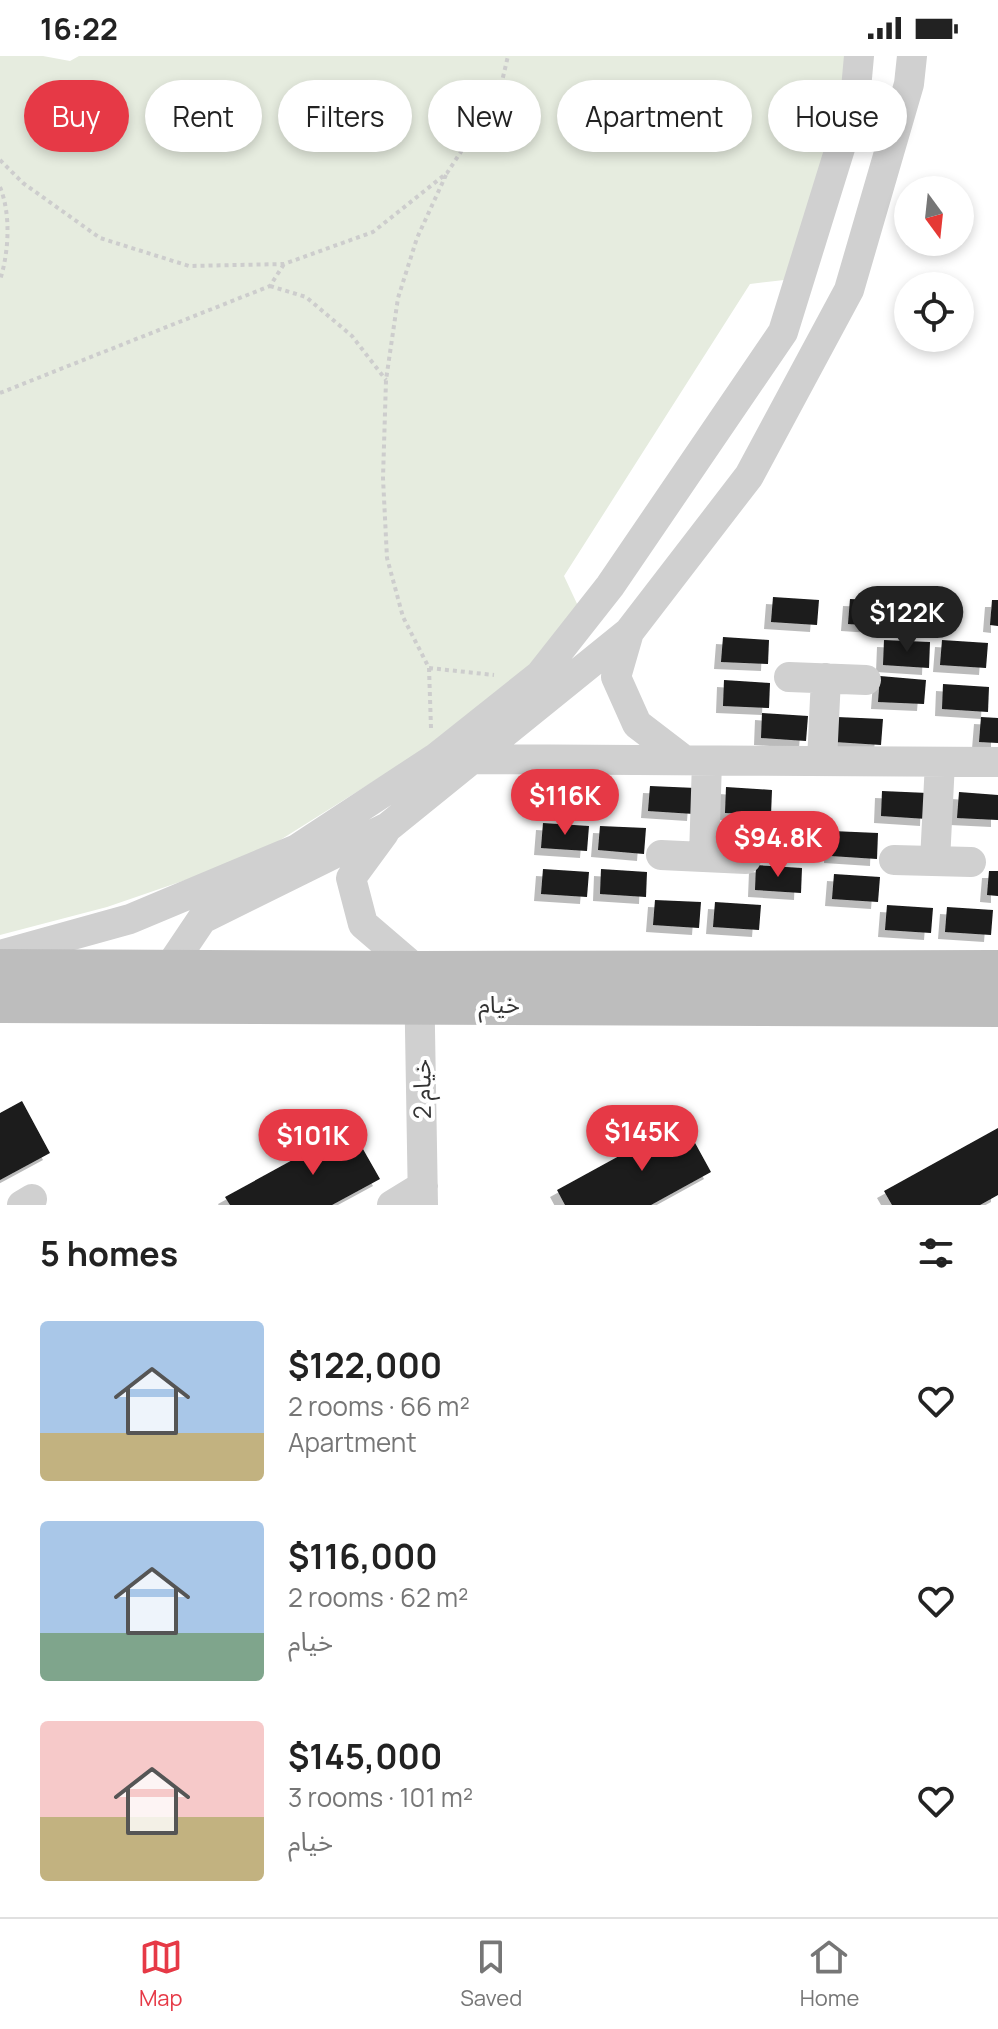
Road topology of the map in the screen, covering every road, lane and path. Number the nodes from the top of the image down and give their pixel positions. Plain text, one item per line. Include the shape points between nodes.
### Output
1 (508, 56) edge
2 (859, 56) edge
3 (912, 56) edge
4 (857, 80) edge
5 (907, 91) edge
6 (839, 152) edge
7 (890, 152) edge
8 (0, 160) edge
9 (447, 173) junction
10 (0, 187) edge
11 (284, 264) junction
12 (0, 280) edge
13 (270, 286) junction
14 (386, 380) junction
15 (0, 393) edge
16 (619, 574) junction
17 (651, 603) junction
18 (629, 632) junction
19 (429, 668) dead end
20 (789, 677) dead end
21 (826, 678) junction
22 (866, 680) dead end
23 (472, 759) junction
24 (696, 760) junction
25 (822, 761) junction
26 (940, 762) junction
27 (998, 762) edge
28 (388, 827) junction
29 (661, 855) dead end
30 (704, 857) junction
31 (746, 859) dead end
32 (894, 860) dead end
33 (935, 861) junction
34 (971, 862) dead end
35 (0, 955) edge
36 (0, 970) edge
37 (167, 971) junction
38 (998, 971) edge
39 (419, 987) junction
40 (0, 1002) edge
41 (998, 1006) edge
42 (423, 1196) edge
43 (392, 1205) edge

1 - 9 path via 499,94
2 - 4 street
3 - 5 street
6 - 16 street via 783,332
7 - 17 street via 849,290 749,476
8 - 11 path via 100,238 189,266
9 - 11 path via 373,232
9 - 14 path via 417,238 398,298
10 - 12 path via 5,199 6,260
11 - 13 path
13 - 14 path via 306,297 352,336
13 - 15 path
14 - 19 path via 387,558 403,617
16 - 17 street
16 - 35 street via 540,675 437,757 297,849 130,919
17 - 18 street
18 - 23 street
18 - 24 street via 616,677 637,724
20 - 21 street
21 - 22 street
21 - 25 street
23 - 24 street
23 - 28 street
24 - 25 street
24 - 30 street
25 - 26 street
26 - 27 street
26 - 33 street
28 - 37 street via 202,919
28 - 39 street via 351,878 363,924
29 - 30 street
30 - 31 street
32 - 33 street
33 - 34 street
36 - 37 street, خیام
37 - 39 street, خیام
38 - 39 street, خیام
39 - 40 street, خیام
39 - 41 street, خیام
39 - 42 street, خیام 2
42 - 43 street

